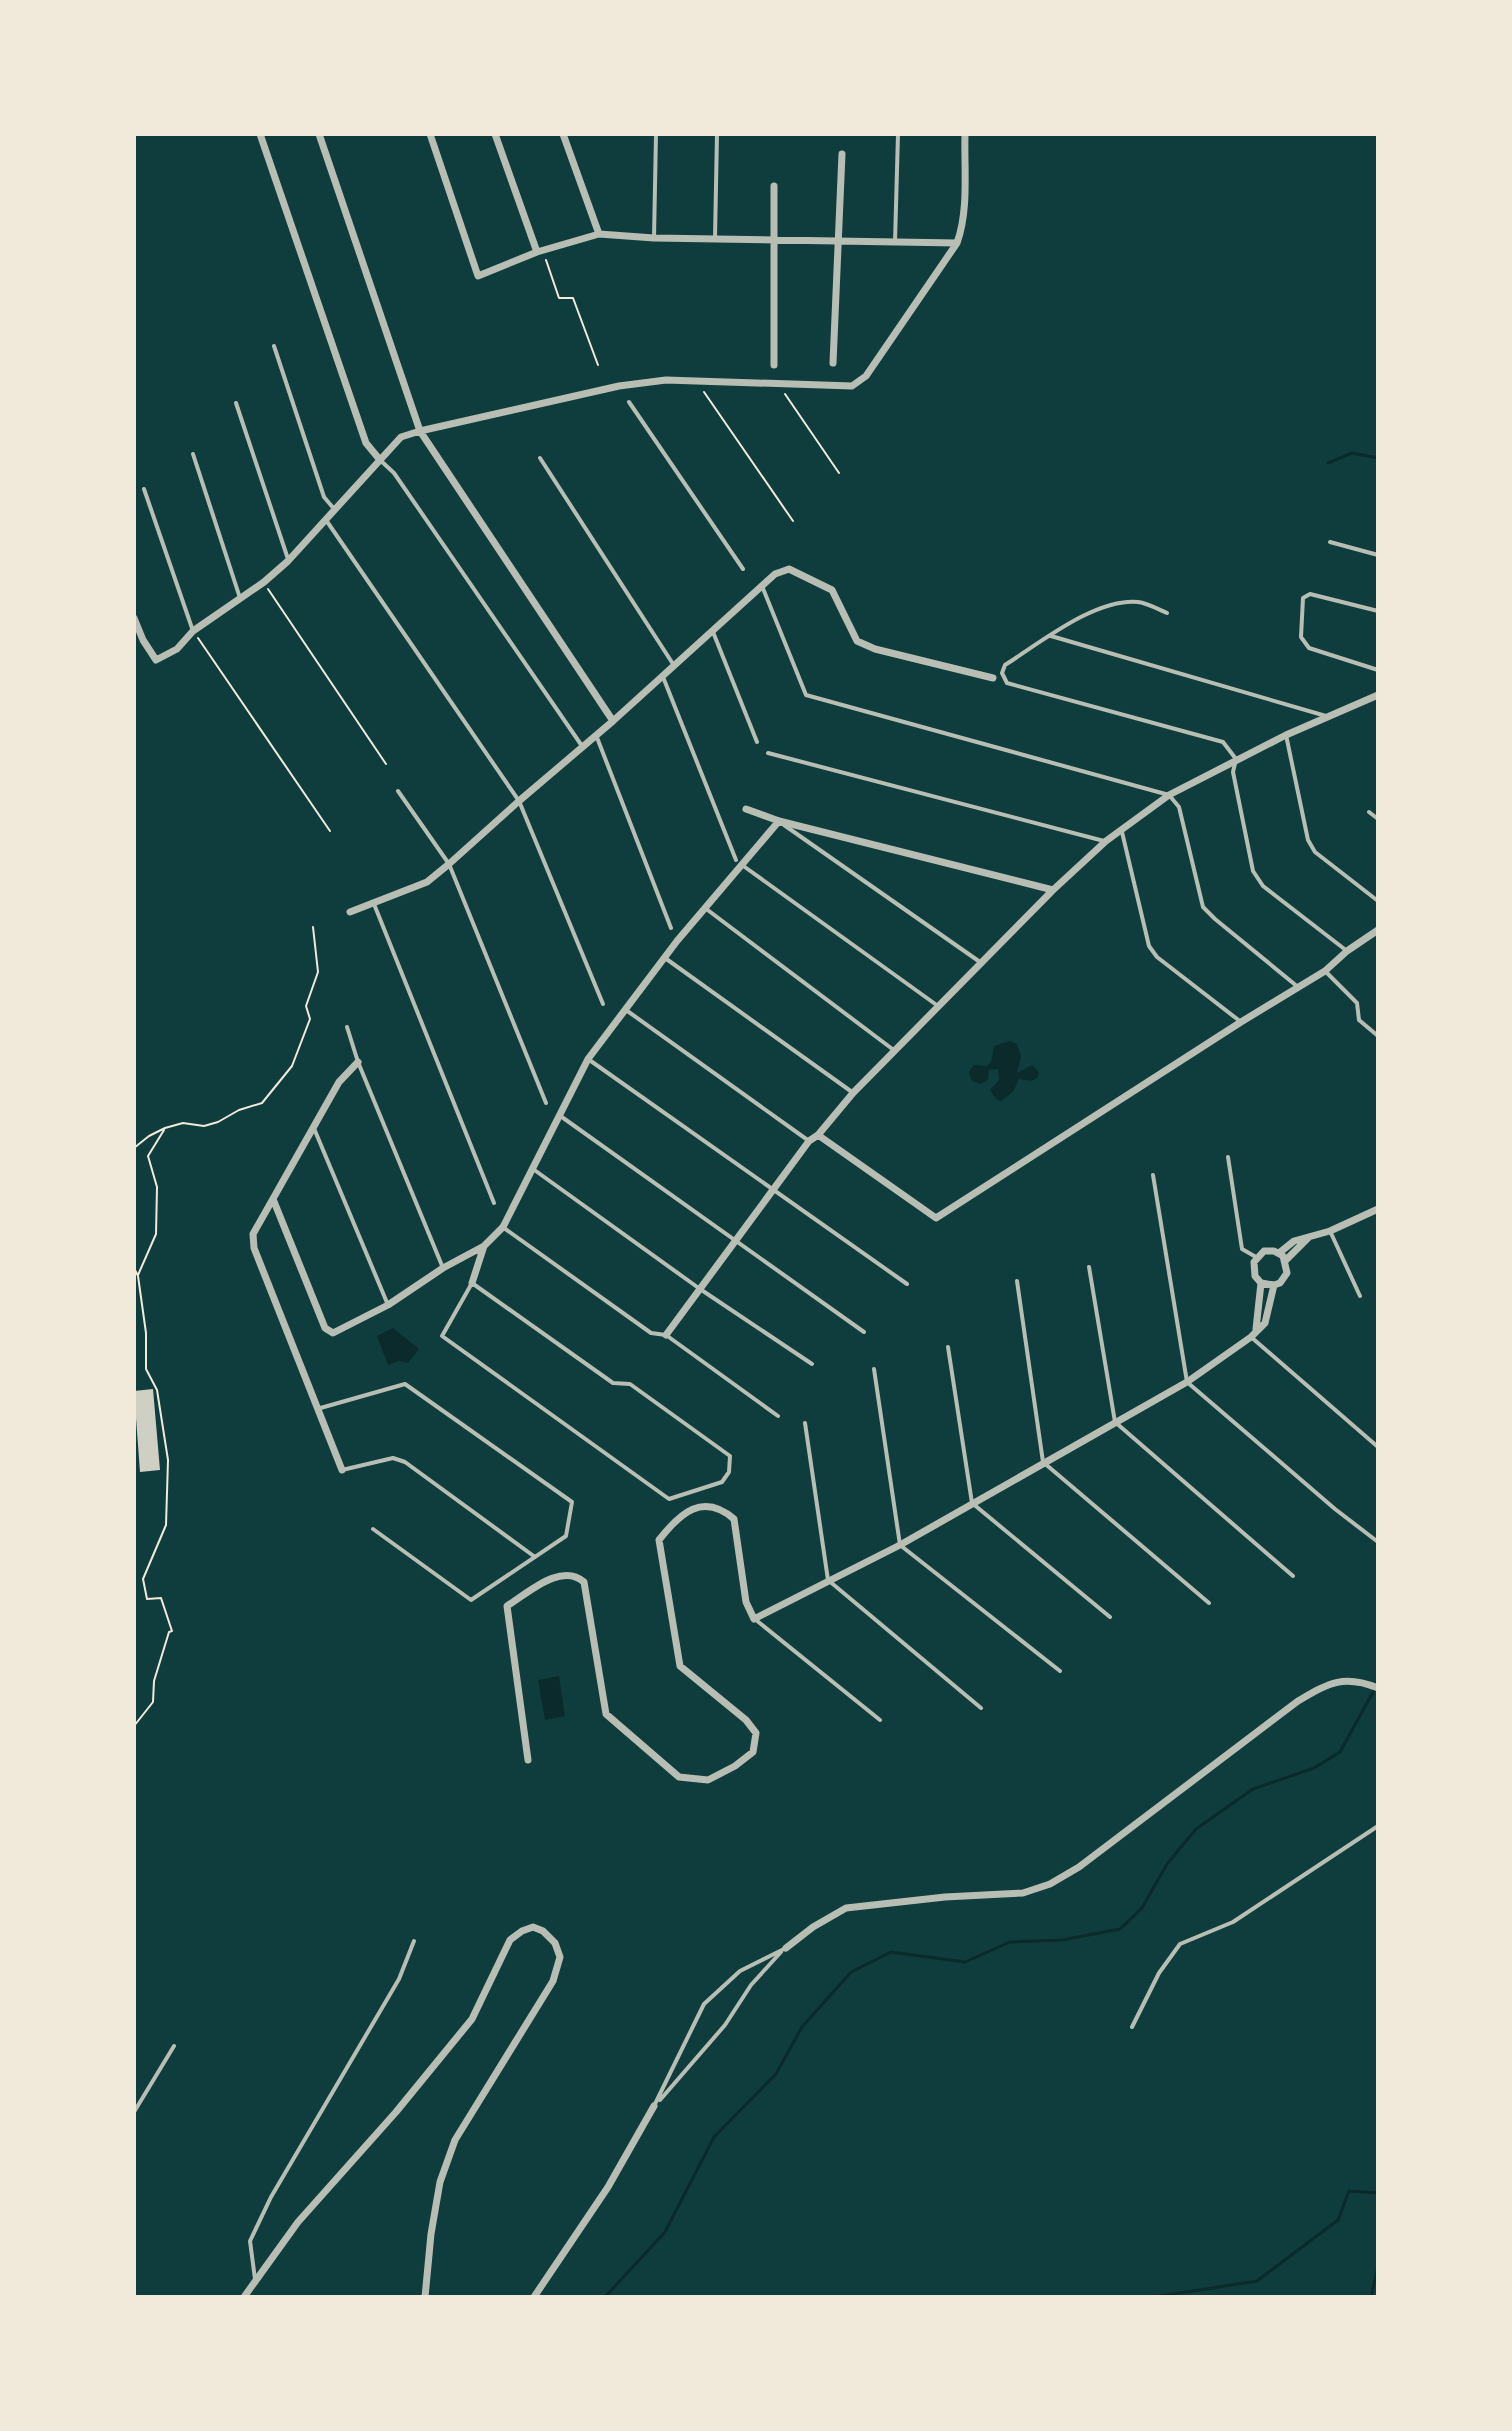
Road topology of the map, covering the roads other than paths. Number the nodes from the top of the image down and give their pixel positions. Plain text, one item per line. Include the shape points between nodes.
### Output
1 (260, 134) edge
2 (319, 134) edge
3 (432, 134) edge
4 (495, 134) edge
5 (563, 134) edge
6 (656, 134) edge
7 (717, 134) edge
8 (898, 134) edge
9 (965, 134) edge
10 (842, 154) dead end
11 (774, 186) dead end
12 (599, 234) junction
13 (654, 238) junction
14 (715, 238) junction
15 (774, 239) junction
16 (837, 241) junction
17 (895, 242) junction
18 (957, 243) junction
19 (537, 252) junction
20 (274, 346) dead end
21 (833, 363) dead end
22 (774, 365) dead end
23 (629, 402) dead end
24 (236, 403) dead end
25 (420, 431) junction
26 (193, 454) dead end
27 (540, 458) dead end
28 (380, 460) junction
29 (144, 489) dead end
30 (335, 510) junction
31 (326, 520) junction
32 (1330, 542) dead end
33 (1378, 555) edge
34 (288, 561) junction
35 (743, 569) dead end
36 (762, 585) junction
37 (240, 598) junction
38 (1378, 611) edge
39 (1167, 613) dead end
40 (134, 618) edge
41 (193, 631) junction
42 (713, 632) junction
43 (1051, 636) junction
44 (675, 666) junction
45 (1378, 670) edge
46 (663, 677) junction
47 (993, 678) dead end
48 (1378, 695) edge
49 (1326, 716) junction
50 (613, 721) junction
51 (596, 735) junction
52 (1286, 735) junction
53 (757, 742) dead end
54 (582, 746) junction
55 (768, 753) dead end
56 (1236, 759) junction
57 (398, 791) dead end
58 (1169, 795) junction
59 (519, 801) junction
60 (746, 809) dead end
61 (1369, 812) dead end
62 (1378, 819) edge
63 (779, 821) junction
64 (1122, 832) junction
65 (1106, 841) junction
66 (739, 862) junction
67 (449, 864) junction
68 (1053, 890) junction
69 (1378, 901) edge
70 (374, 904) junction
71 (705, 908) junction
72 (350, 912) dead end
73 (671, 928) dead end
74 (1378, 931) edge
75 (1347, 951) junction
76 (665, 958) junction
77 (981, 963) junction
78 (1325, 971) junction
79 (1298, 987) junction
80 (603, 1004) dead end
81 (938, 1006) junction
82 (626, 1010) junction
83 (1241, 1022) junction
84 (347, 1027) dead end
85 (1378, 1036) edge
86 (895, 1051) junction
87 (588, 1059) junction
88 (358, 1062) junction
89 (853, 1093) junction
90 (546, 1103) dead end
91 (559, 1115) junction
92 (313, 1126) junction
93 (818, 1135) junction
94 (809, 1141) junction
95 (1228, 1157) dead end
96 (531, 1167) junction
97 (1153, 1175) dead end
98 (773, 1190) junction
99 (273, 1199) junction
100 (494, 1203) dead end
101 (1378, 1209) edge
102 (503, 1227) junction
103 (1330, 1231) junction
104 (1309, 1236) junction
105 (736, 1241) junction
106 (484, 1246) junction
107 (1279, 1253) junction
108 (1256, 1257) junction
109 (1286, 1260) junction
110 (1089, 1267) dead end
111 (443, 1268) junction
112 (1017, 1281) dead end
113 (472, 1283) junction
114 (1261, 1283) junction
115 (907, 1284) dead end
116 (1274, 1285) junction
117 (700, 1289) junction
118 (1360, 1296) dead end
119 (388, 1305) junction
120 (864, 1332) dead end
121 (1254, 1333) junction
122 (666, 1335) junction
123 (948, 1347) dead end
124 (812, 1364) dead end
125 (874, 1369) dead end
126 (1187, 1382) junction
127 (317, 1409) junction
128 (778, 1416) dead end
129 (1115, 1422) junction
130 (805, 1423) dead end
131 (1378, 1447) edge
132 (1043, 1462) junction
133 (342, 1470) joint
134 (972, 1503) junction
135 (373, 1529) dead end
136 (1378, 1542) edge
137 (900, 1545) junction
138 (535, 1557) junction
139 (1293, 1576) dead end
140 (828, 1580) junction
141 (1209, 1603) dead end
142 (1110, 1617) dead end
143 (754, 1619) junction
144 (1060, 1671) dead end
145 (1378, 1688) edge
146 (981, 1708) dead end
147 (880, 1720) dead end
148 (528, 1760) dead end
149 (1378, 1826) edge
150 (414, 1941) dead end
151 (786, 1948) junction
152 (1132, 2027) dead end
153 (174, 2046) dead end
154 (654, 2106) junction
155 (134, 2112) edge
156 (255, 2281) junction
157 (244, 2297) edge
158 (425, 2297) edge
159 (534, 2297) edge

1 - 28 street via 366,443
2 - 25 street
3 - 19 street via 478,276
4 - 19 street
5 - 12 street
6 - 13 lane
7 - 14 lane
8 - 17 lane
9 - 18 street via 964,210
10 - 16 street
11 - 15 street
12 - 13 street
12 - 19 street
13 - 14 street
14 - 15 street
15 - 16 street
15 - 22 street
16 - 17 street
16 - 21 street
17 - 18 street
18 - 25 street via 866,376 852,386 666,380
20 - 30 lane via 324,497
23 - 35 lane
24 - 34 lane
25 - 28 street via 401,437
25 - 50 street
26 - 37 lane
27 - 44 lane
28 - 30 street
28 - 54 lane
29 - 41 lane
30 - 31 street
31 - 34 street
31 - 59 lane
32 - 33 lane
34 - 37 street
36 - 42 street
36 - 47 street via 789,569 832,590 857,641
36 - 58 lane via 806,695
37 - 41 street
38 - 45 lane via 1306,595 1301,637 1309,648
39 - 43 lane via 1139,602 1114,605
40 - 41 street via 156,660 177,649
42 - 44 street
42 - 53 lane
43 - 49 lane
43 - 56 lane via 1005,665 1007,683 1223,742
44 - 46 street
46 - 50 street
46 - 66 lane
48 - 49 street
49 - 52 street
50 - 51 street
51 - 54 street
51 - 73 lane
52 - 56 street
52 - 69 lane via 1308,840 1315,852
54 - 59 street
55 - 65 lane
56 - 58 street
56 - 75 lane via 1233,772 1253,871 1263,886
57 - 67 lane
58 - 64 street
58 - 79 lane via 1179,807 1203,907
59 - 67 street
59 - 80 lane
60 - 63 street
61 - 62 lane
63 - 66 street
63 - 68 street
63 - 77 lane
64 - 65 street
64 - 83 lane via 1149,946
65 - 68 street
66 - 71 street
66 - 81 lane
67 - 70 street via 427,882
67 - 90 lane
68 - 77 street
70 - 72 street
70 - 100 lane
71 - 76 street
71 - 86 lane
74 - 75 street
75 - 78 street
76 - 82 street
76 - 89 lane
77 - 81 street
78 - 79 street
78 - 85 lane via 1357,1003 1359,1020
79 - 83 street
81 - 86 street
82 - 87 street
82 - 94 lane
83 - 93 street via 936,1218
84 - 88 lane
86 - 89 street
87 - 91 street
87 - 98 lane
88 - 92 street via 339,1082
88 - 111 lane
89 - 93 street
91 - 96 street
91 - 105 lane
92 - 99 street
92 - 119 lane
93 - 94 street
94 - 98 street
95 - 108 lane via 1242,1249
96 - 102 street
96 - 117 lane
97 - 126 lane
98 - 105 street
98 - 115 lane
99 - 119 street via 325,1328 333,1333
99 - 127 street via 253,1234 254,1248
101 - 103 street
102 - 106 street
102 - 122 lane via 651,1333
103 - 104 street
103 - 118 lane
104 - 107 street
104 - 109 street
105 - 117 street
105 - 120 lane
106 - 111 street
106 - 113 street
107 - 108 street via 1264,1251
107 - 109 street
108 - 114 street via 1253,1271
109 - 116 street via 1287,1273
110 - 129 lane
111 - 119 street
112 - 132 lane
113 - 113 lane via 613,1383 630,1384 730,1456 722,1482 669,1499 442,1336
114 - 116 street
114 - 121 street
116 - 121 street via 1265,1323
117 - 122 street
117 - 124 lane
121 - 126 street
121 - 131 lane
122 - 128 lane
123 - 134 lane
125 - 137 lane
126 - 129 street
126 - 136 lane
127 - 133 street
127 - 138 lane via 405,1384 572,1502 566,1536
129 - 132 street
129 - 139 lane
130 - 140 lane
132 - 134 street
132 - 141 lane
133 - 138 lane via 393,1458 405,1462
134 - 137 street
134 - 142 lane
135 - 138 lane via 471,1600
137 - 140 street
137 - 144 lane
140 - 143 street
140 - 146 lane
143 - 147 lane
143 - 148 street via 746,1602 734,1519 722,1508 707,1506 675,1519 659,1540 680,1666 756,1733 753,1752 708,1780 679,1777 606,1714 584,1582 569,1573 507,1606
145 - 151 street via 1360,1681 1331,1682 1298,1701 1050,1884 1023,1893 846,1908
149 - 152 lane via 1233,1922 1180,1944
150 - 156 lane via 399,1979 250,2241
151 - 154 lane
151 - 154 lane via 740,1971 704,2004
153 - 155 lane
154 - 159 street via 608,2187
156 - 157 street
156 - 158 street via 298,2222 472,2019 510,1940 533,1927 555,1943 560,1957 553,1981 455,2140 440,2182

